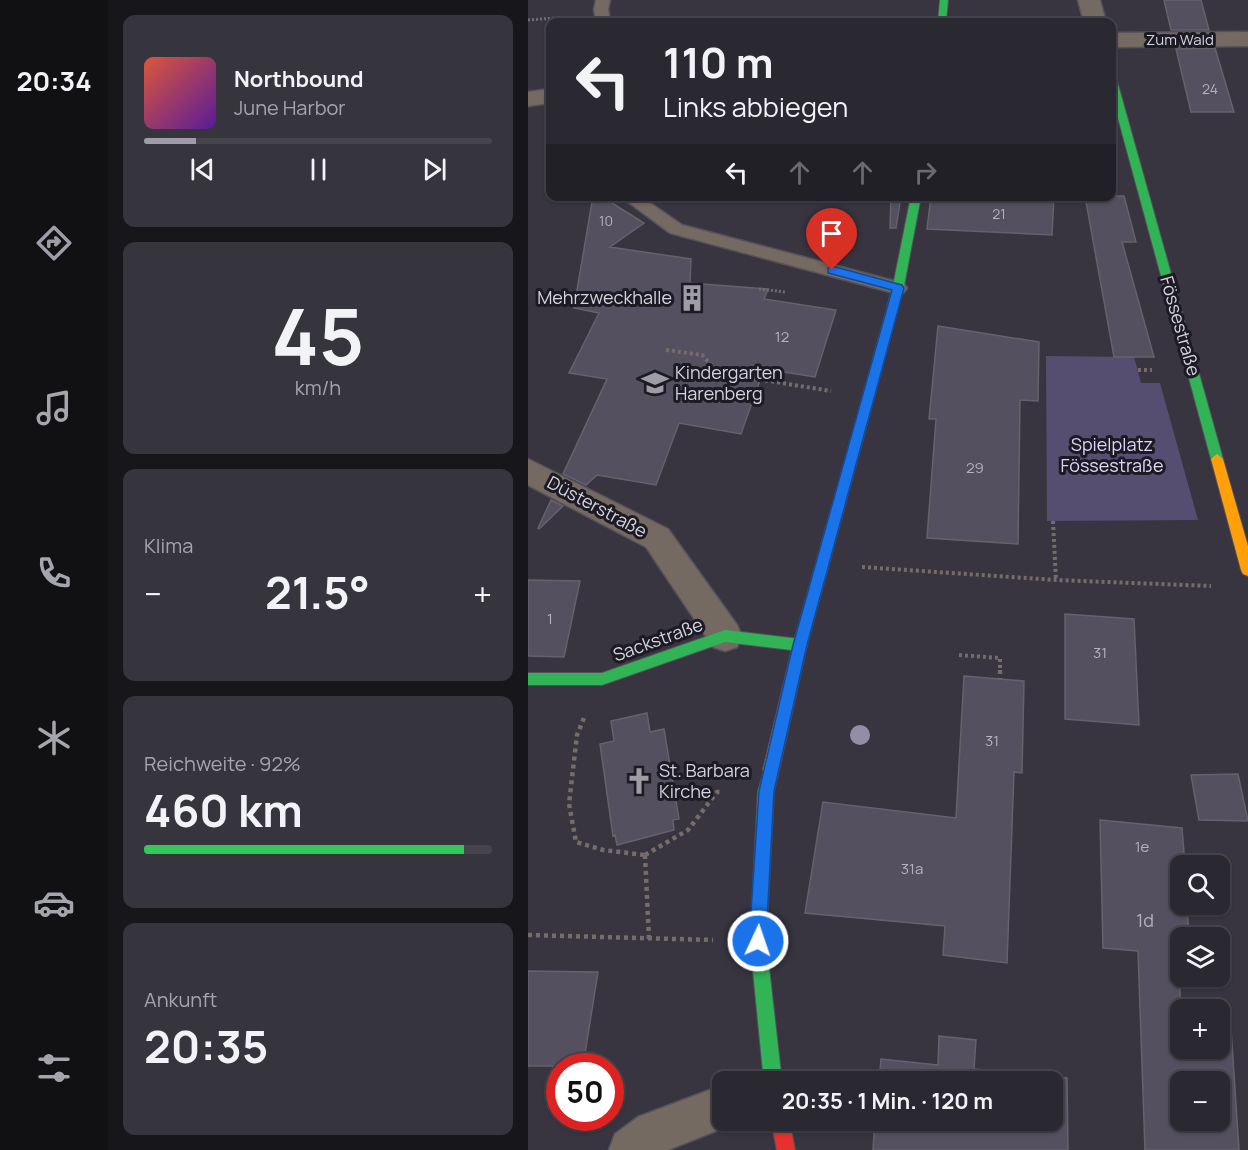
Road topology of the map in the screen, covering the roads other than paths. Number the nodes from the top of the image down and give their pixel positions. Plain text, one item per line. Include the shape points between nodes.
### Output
1 (603, 0) edge
2 (944, 0) edge
3 (1089, 0) edge
4 (602, 18) edge
5 (942, 18) edge
6 (1094, 18) edge
7 (1248, 39) edge
8 (1116, 40) edge
9 (1116, 95) edge
10 (546, 97) edge
11 (528, 99) edge
12 (635, 201) edge
13 (915, 201) edge
14 (898, 288) junction
15 (528, 471) edge
16 (1248, 570) edge
17 (725, 636) junction
18 (800, 645) junction
19 (528, 679) edge
20 (772, 1071) edge
21 (712, 1111) edge
22 (782, 1131) edge
23 (631, 1150) edge
24 (786, 1150) edge

1 - 4 lane
2 - 5 main road
3 - 6 street
7 - 8 street, Zum Wald
9 - 16 main road, Fössestraße
10 - 11 street
12 - 14 lane via 676,229
13 - 14 main road
14 - 18 main road
15 - 17 street, Düsterstraße via 657,538
17 - 18 main road, Sackstraße
17 - 19 main road, Sackstraße via 602,680
18 - 20 main road via 766,791 758,941
21 - 23 street via 654,1133
22 - 24 main road

